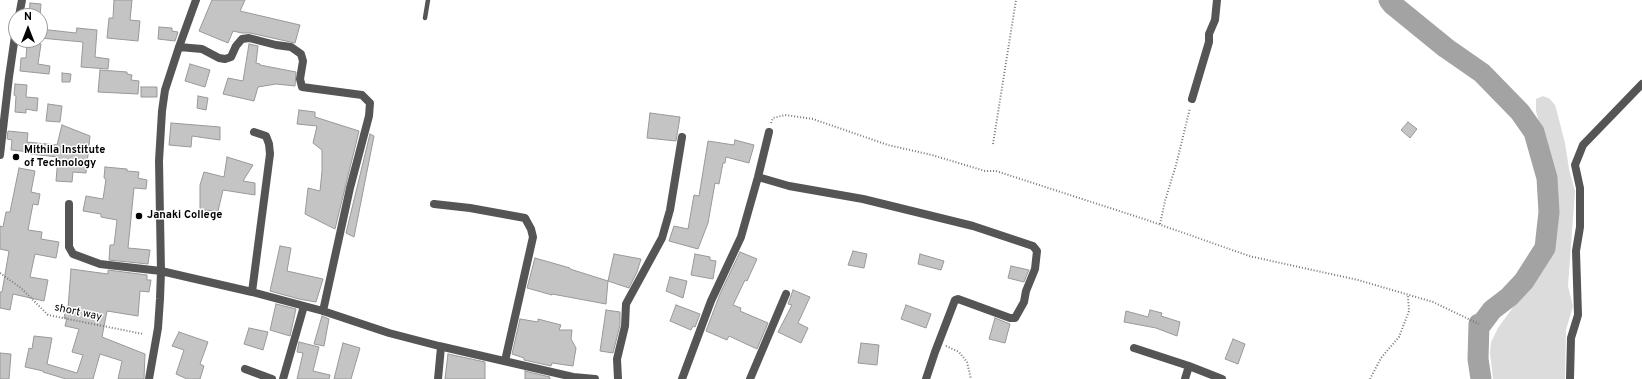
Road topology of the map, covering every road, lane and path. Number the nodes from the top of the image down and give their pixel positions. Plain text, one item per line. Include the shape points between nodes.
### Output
1 (196, 0) edge
2 (428, 0) edge
3 (1016, 0) edge
4 (1217, 0) edge
5 (425, 18) dead end
6 (179, 47) junction
7 (14, 48) edge
8 (1642, 84) edge
9 (1192, 99) joint
10 (254, 132) dead end
11 (769, 132) joint
12 (682, 137) dead end
13 (993, 144) dead end
14 (0, 155) edge
15 (758, 177) junction
16 (69, 204) dead end
17 (434, 204) dead end
18 (1160, 224) junction
19 (161, 271) junction
20 (0, 273) edge
21 (252, 292) junction
22 (786, 294) dead end
23 (1408, 296) junction
24 (304, 306) junction
25 (324, 311) junction
26 (1479, 324) dead end
27 (143, 334) dead end
28 (937, 346) junction
29 (441, 347) junction
30 (1134, 348) dead end
31 (504, 361) junction
32 (1189, 366) junction
33 (245, 369) dead end
34 (572, 378) edge
35 (149, 379) edge
36 (272, 379) edge
37 (283, 379) edge
38 (438, 379) edge
39 (594, 379) edge
40 (618, 379) edge
41 (682, 379) edge
42 (750, 379) edge
43 (926, 379) edge
44 (971, 379) edge
45 (1185, 379) edge
46 (1222, 379) edge
47 (1370, 379) edge
48 (1570, 379) edge

1 - 6 street
2 - 5 lane
3 - 13 path
4 - 9 street via 1215,20
6 - 19 street via 165,90 162,111 159,160
6 - 25 street via 202,49 226,59 231,57 242,39 249,38 291,47 301,54 303,61 300,79 302,87 362,95 370,103
7 - 14 street
8 - 48 street via 1583,144 1575,164 1580,188 1580,227 1576,251 1578,315 1572,338
9 - 18 path
10 - 21 street via 266,136 270,154
11 - 15 street
11 - 18 path via 773,118 786,115 813,119 888,144 985,171 996,171
12 - 40 street via 670,210 662,238 626,304 625,326 617,359
15 - 28 street via 789,186 863,199 942,218 1033,246 1037,251 1035,268 1024,302 1015,318 955,300
15 - 41 street via 741,236 711,301
16 - 19 street via 69,244 73,254 100,264
17 - 31 street via 525,218 531,229 533,236
18 - 23 path via 1249,256 1358,280
19 - 21 street
19 - 35 street via 158,328
20 - 27 path, short way via 21,288 48,315
21 - 24 street
22 - 42 street
23 - 26 path via 1432,302
23 - 47 path via 1409,311 1399,337 1381,358
24 - 25 street
24 - 37 street
25 - 29 street
28 - 43 street
28 - 44 path via 947,346 959,352 967,362
29 - 31 street
29 - 38 street
30 - 32 street
31 - 34 street
32 - 45 street
32 - 46 street
33 - 36 street
34 - 39 street

